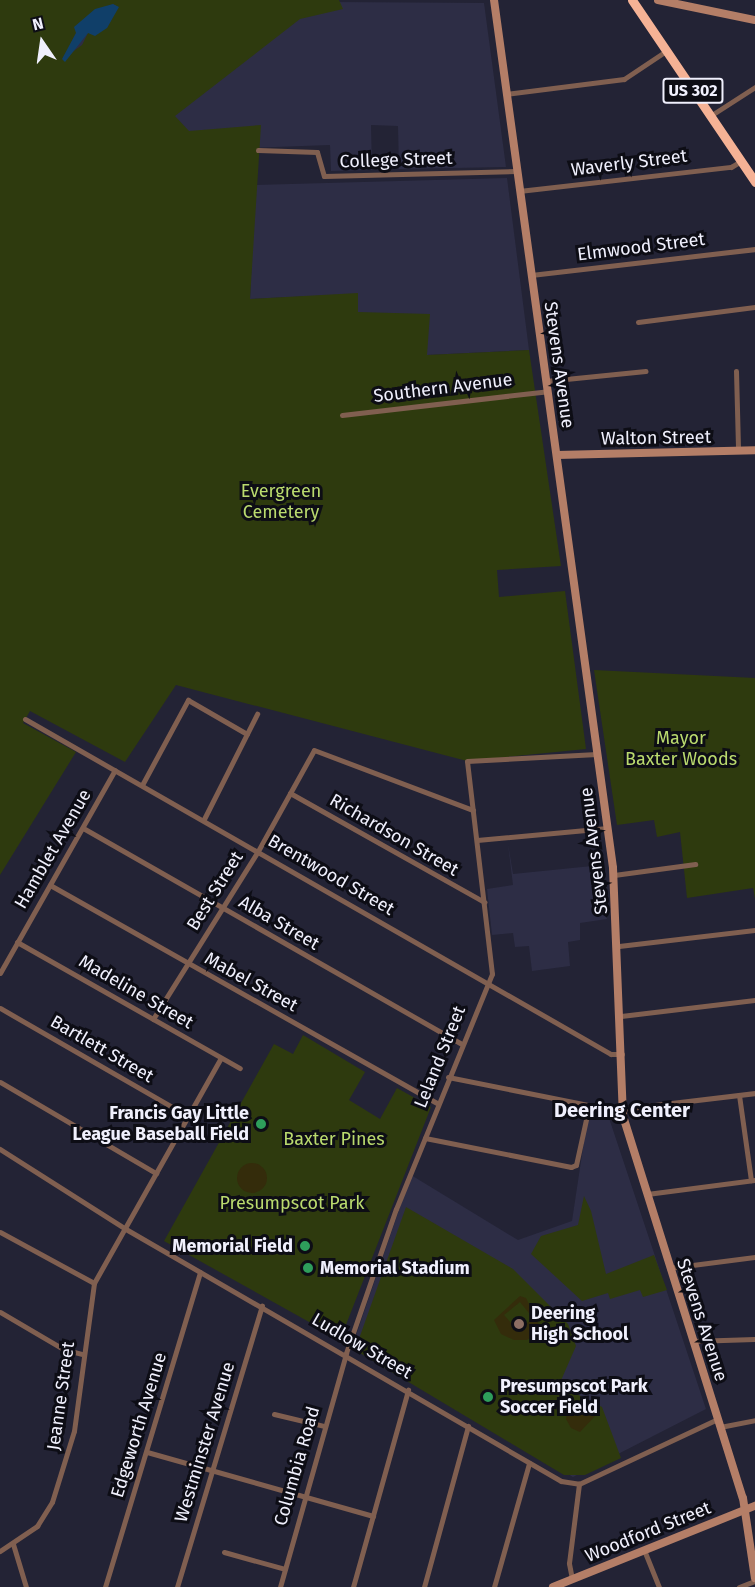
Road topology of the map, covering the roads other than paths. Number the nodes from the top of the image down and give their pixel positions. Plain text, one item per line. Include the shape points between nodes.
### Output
1 (494, 0) edge
2 (632, 0) edge
3 (658, 0) edge
4 (755, 20) edge
5 (666, 51) junction
6 (755, 87) edge
7 (506, 94) junction
8 (710, 116) junction
9 (258, 150) dead end
10 (741, 161) junction
11 (516, 171) junction
12 (755, 182) edge
13 (519, 191) junction
14 (755, 249) edge
15 (531, 275) junction
16 (755, 307) edge
17 (638, 322) dead end
18 (646, 371) dead end
19 (736, 371) dead end
20 (546, 381) junction
21 (548, 391) junction
22 (342, 415) dead end
23 (738, 450) junction
24 (755, 450) edge
25 (557, 454) junction
26 (257, 714) dead end
27 (25, 719) dead end
28 (247, 734) junction
29 (597, 754) junction
30 (115, 770) junction
31 (142, 785) junction
32 (290, 793) junction
33 (473, 810) junction
34 (204, 819) junction
35 (82, 828) junction
36 (607, 828) junction
37 (477, 840) junction
38 (258, 851) junction
39 (695, 864) dead end
40 (614, 875) junction
41 (50, 885) junction
42 (484, 902) junction
43 (221, 908) junction
44 (755, 930) edge
45 (17, 942) junction
46 (619, 946) junction
47 (188, 963) junction
48 (0, 973) edge
49 (488, 981) junction
50 (755, 1000) edge
51 (0, 1008) edge
52 (621, 1016) junction
53 (153, 1018) junction
54 (461, 1044) junction
55 (622, 1054) junction
56 (221, 1058) junction
57 (240, 1068) dead end
58 (448, 1077) junction
59 (0, 1082) edge
60 (755, 1093) edge
61 (739, 1095) junction
62 (437, 1103) junction
63 (589, 1106) junction
64 (622, 1109) junction
65 (188, 1116) junction
66 (425, 1138) junction
67 (0, 1149) edge
68 (156, 1173) junction
69 (753, 1180) edge
70 (646, 1194) junction
71 (124, 1228) junction
72 (0, 1232) edge
73 (755, 1257) edge
74 (669, 1268) junction
75 (200, 1272) junction
76 (94, 1283) junction
77 (262, 1306) junction
78 (0, 1312) edge
79 (755, 1339) edge
80 (692, 1341) junction
81 (346, 1353) junction
82 (82, 1354) junction
83 (408, 1390) junction
84 (274, 1414) dead end
85 (755, 1420) edge
86 (719, 1423) junction
87 (324, 1426) junction
88 (468, 1426) junction
89 (147, 1452) junction
90 (529, 1463) junction
91 (213, 1471) junction
92 (579, 1484) junction
93 (303, 1497) junction
94 (755, 1506) edge
95 (746, 1509) junction
96 (373, 1516) junction
97 (13, 1544) junction
98 (644, 1550) junction
99 (0, 1551) edge
100 (224, 1552) dead end
101 (285, 1569) junction
102 (572, 1579) junction
103 (755, 1579) edge
104 (26, 1587) edge
105 (105, 1587) edge
106 (177, 1587) edge
107 (280, 1587) edge
108 (353, 1587) edge
109 (424, 1587) edge
110 (494, 1587) edge
111 (553, 1587) edge
112 (659, 1587) edge
113 (739, 1587) edge

1 - 7 main road, Stevens Avenue
2 - 5 highway, US 302
3 - 4 main road
5 - 7 street via 624,79
5 - 8 highway, US 302
6 - 8 street
7 - 11 main road, Stevens Avenue
8 - 10 highway, US 302
9 - 11 street, College Street via 317,152 324,176
10 - 12 highway, US 302
10 - 13 street, Waverly Street via 731,166
11 - 13 main road, Stevens Avenue
13 - 15 main road, Stevens Avenue
14 - 15 street, Elmwood Street
15 - 20 main road, Stevens Avenue
16 - 17 street
18 - 20 street
19 - 23 street
20 - 21 main road, Stevens Avenue
21 - 22 street, Southern Avenue
21 - 25 main road, Stevens Avenue
23 - 24 main road, Walton Street
23 - 25 main road, Walton Street
25 - 29 main road, Stevens Avenue
26 - 28 street
27 - 30 street, Brentwood Street
28 - 31 street via 188,700
28 - 34 street
29 - 33 street, Leland Street via 467,761
29 - 36 main road, Stevens Avenue
30 - 31 street, Brentwood Street
30 - 35 street, Hamblet Avenue
31 - 34 street, Brentwood Street
32 - 33 street, Best Street via 311,752 318,750
32 - 38 street, Best Street
32 - 42 street, Richardson Street
33 - 37 street, Leland Street
34 - 38 street, Brentwood Street
35 - 41 street, Hamblet Avenue
35 - 43 street, Alba Street
36 - 37 street
36 - 40 main road, Stevens Avenue
37 - 42 street, Leland Street
38 - 43 street, Best Street
38 - 49 street, Brentwood Street
39 - 40 street
40 - 46 main road, Stevens Avenue
41 - 45 street, Hamblet Avenue
41 - 47 street, Mabel Street
42 - 49 street, Leland Street via 492,974
43 - 47 street, Best Street
43 - 54 street, Alba Street
44 - 46 street
45 - 48 street, Hamblet Avenue
45 - 53 street, Madeline Street
46 - 52 main road, Stevens Avenue
47 - 53 street, Best Street
47 - 62 street, Mabel Street
49 - 54 street, Leland Street
49 - 55 street, Brentwood Street via 611,1054
50 - 52 street
51 - 65 street, Bartlett Street
52 - 55 main road, Stevens Avenue
53 - 56 street, Madeline Street
54 - 58 street, Leland Street
55 - 64 main road, Stevens Avenue
56 - 57 street, Madeline Street
56 - 65 street, Jeanne Street
58 - 62 street, Leland Street
58 - 63 street
59 - 68 street
60 - 61 street
61 - 64 street
61 - 69 street
62 - 66 street, Leland Street
63 - 64 street
63 - 66 street via 576,1165 571,1167
64 - 70 main road, Stevens Avenue
65 - 68 street, Jeanne Street
66 - 81 street, Leland Street
67 - 71 street, Ludlow Street
68 - 71 street, Jeanne Street
69 - 70 street
70 - 74 main road, Stevens Avenue
71 - 75 street, Ludlow Street
71 - 76 street, Jeanne Street
72 - 76 street
73 - 74 street
74 - 80 main road, Stevens Avenue
75 - 77 street, Ludlow Street
75 - 89 street, Edgeworth Avenue
76 - 82 street, Jeanne Street
77 - 81 street, Ludlow Street
77 - 91 street, Westminster Avenue
78 - 82 street via 63,1349
79 - 80 street
80 - 86 main road, Stevens Avenue
81 - 83 street, Ludlow Street
81 - 87 street, Columbia Road
82 - 97 street, Jeanne Street via 71,1444 56,1494 37,1526
83 - 88 street, Ludlow Street
83 - 96 street
84 - 87 street
85 - 86 street
86 - 92 street
86 - 95 main road, Stevens Avenue
87 - 93 street, Columbia Road
88 - 90 street, Ludlow Street
88 - 109 street
89 - 91 street
89 - 105 street, Edgeworth Avenue
90 - 92 street, Ludlow Street via 561,1481
90 - 110 street
91 - 93 street
91 - 106 street, Westminster Avenue
92 - 102 street via 569,1563
93 - 96 street
93 - 101 street, Columbia Road
94 - 95 main road, Woodford Street
95 - 98 main road, Woodford Street
95 - 103 main road, Stevens Avenue
96 - 108 street
97 - 99 street, Jeanne Street
97 - 104 street
98 - 102 main road, Woodford Street
98 - 112 street
100 - 101 street
101 - 107 street, Columbia Road
102 - 111 main road, Woodford Street
103 - 113 street

